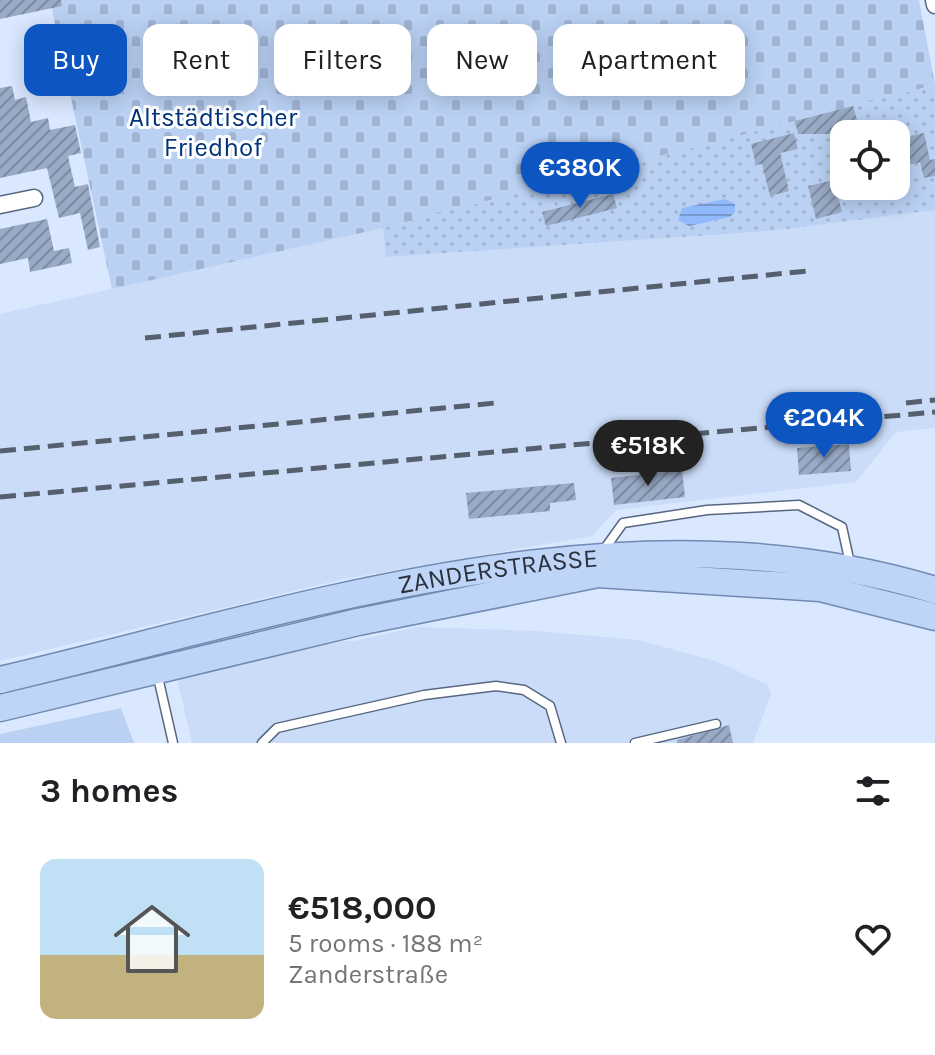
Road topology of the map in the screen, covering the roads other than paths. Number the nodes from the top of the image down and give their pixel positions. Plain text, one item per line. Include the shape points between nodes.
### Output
1 (34, 198) dead end
2 (0, 205) edge
3 (600, 557) junction
4 (851, 568) junction
5 (935, 590) edge
6 (935, 617) edge
7 (149, 642) junction
8 (157, 670) junction
9 (0, 680) edge
10 (0, 708) edge
11 (716, 724) dead end
12 (173, 743) edge
13 (262, 743) edge
14 (561, 743) edge
15 (635, 743) edge

1 - 2 street
3 - 4 main road, ZANDERSTRASSE via 716,553
3 - 4 lane via 623,523 707,510 799,505 842,527
3 - 7 main road, ZANDERSTRASSE via 380,590
4 - 5 main road, ZANDERSTRASSE
6 - 8 main road, ZANDERSTRASSE via 820,588 598,574 358,622
7 - 8 main road
7 - 9 main road, ZANDERSTRASSE
8 - 10 main road, ZANDERSTRASSE
8 - 12 lane
11 - 15 lane
13 - 14 lane via 277,728 424,695 507,686 550,706

